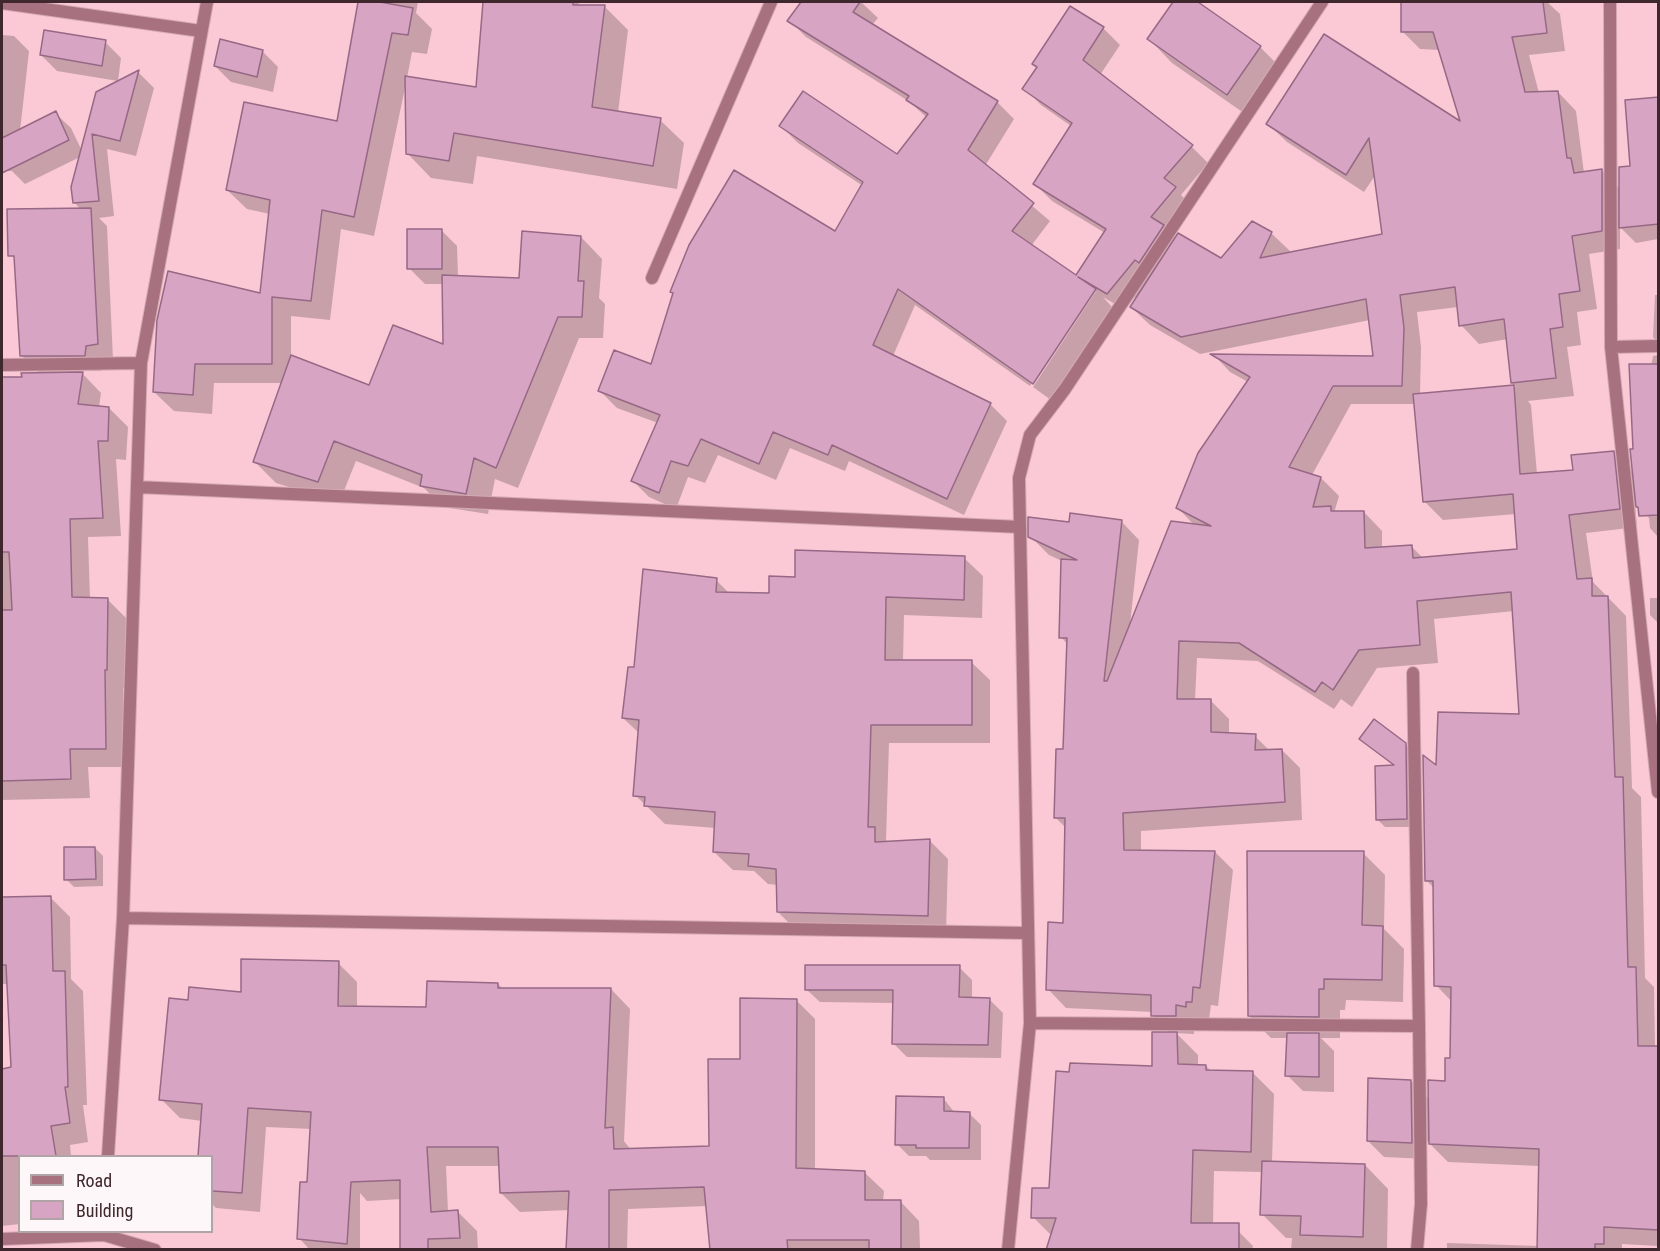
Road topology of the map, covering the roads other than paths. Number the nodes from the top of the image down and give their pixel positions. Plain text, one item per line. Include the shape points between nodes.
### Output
1 (207, 2) edge
2 (771, 2) edge
3 (1322, 2) edge
4 (1610, 2) edge
5 (2, 3) edge
6 (201, 31) junction
7 (652, 278) dead end
8 (1659, 346) edge
9 (1611, 347) junction
10 (141, 363) junction
11 (2, 365) edge
12 (137, 487) junction
13 (1020, 527) junction
14 (1413, 673) dead end
15 (1657, 762) edge
16 (1659, 792) edge
17 (123, 918) junction
18 (1026, 933) junction
19 (1030, 1023) junction
20 (1419, 1026) junction
21 (108, 1155) edge
22 (104, 1233) edge
23 (2, 1239) edge
24 (155, 1250) edge
25 (1008, 1250) edge
26 (1417, 1250) edge

1 - 6 street
2 - 7 street
3 - 13 street via 1065,389 1030,435 1019,478
4 - 9 street
5 - 6 street
6 - 10 street
8 - 9 street
9 - 15 street
10 - 11 street
10 - 12 street
12 - 13 street
12 - 17 street
13 - 18 street
14 - 20 street
15 - 16 street
17 - 18 street
17 - 21 street
18 - 19 street
19 - 20 street
19 - 25 street
20 - 26 street
22 - 23 street
22 - 24 street

